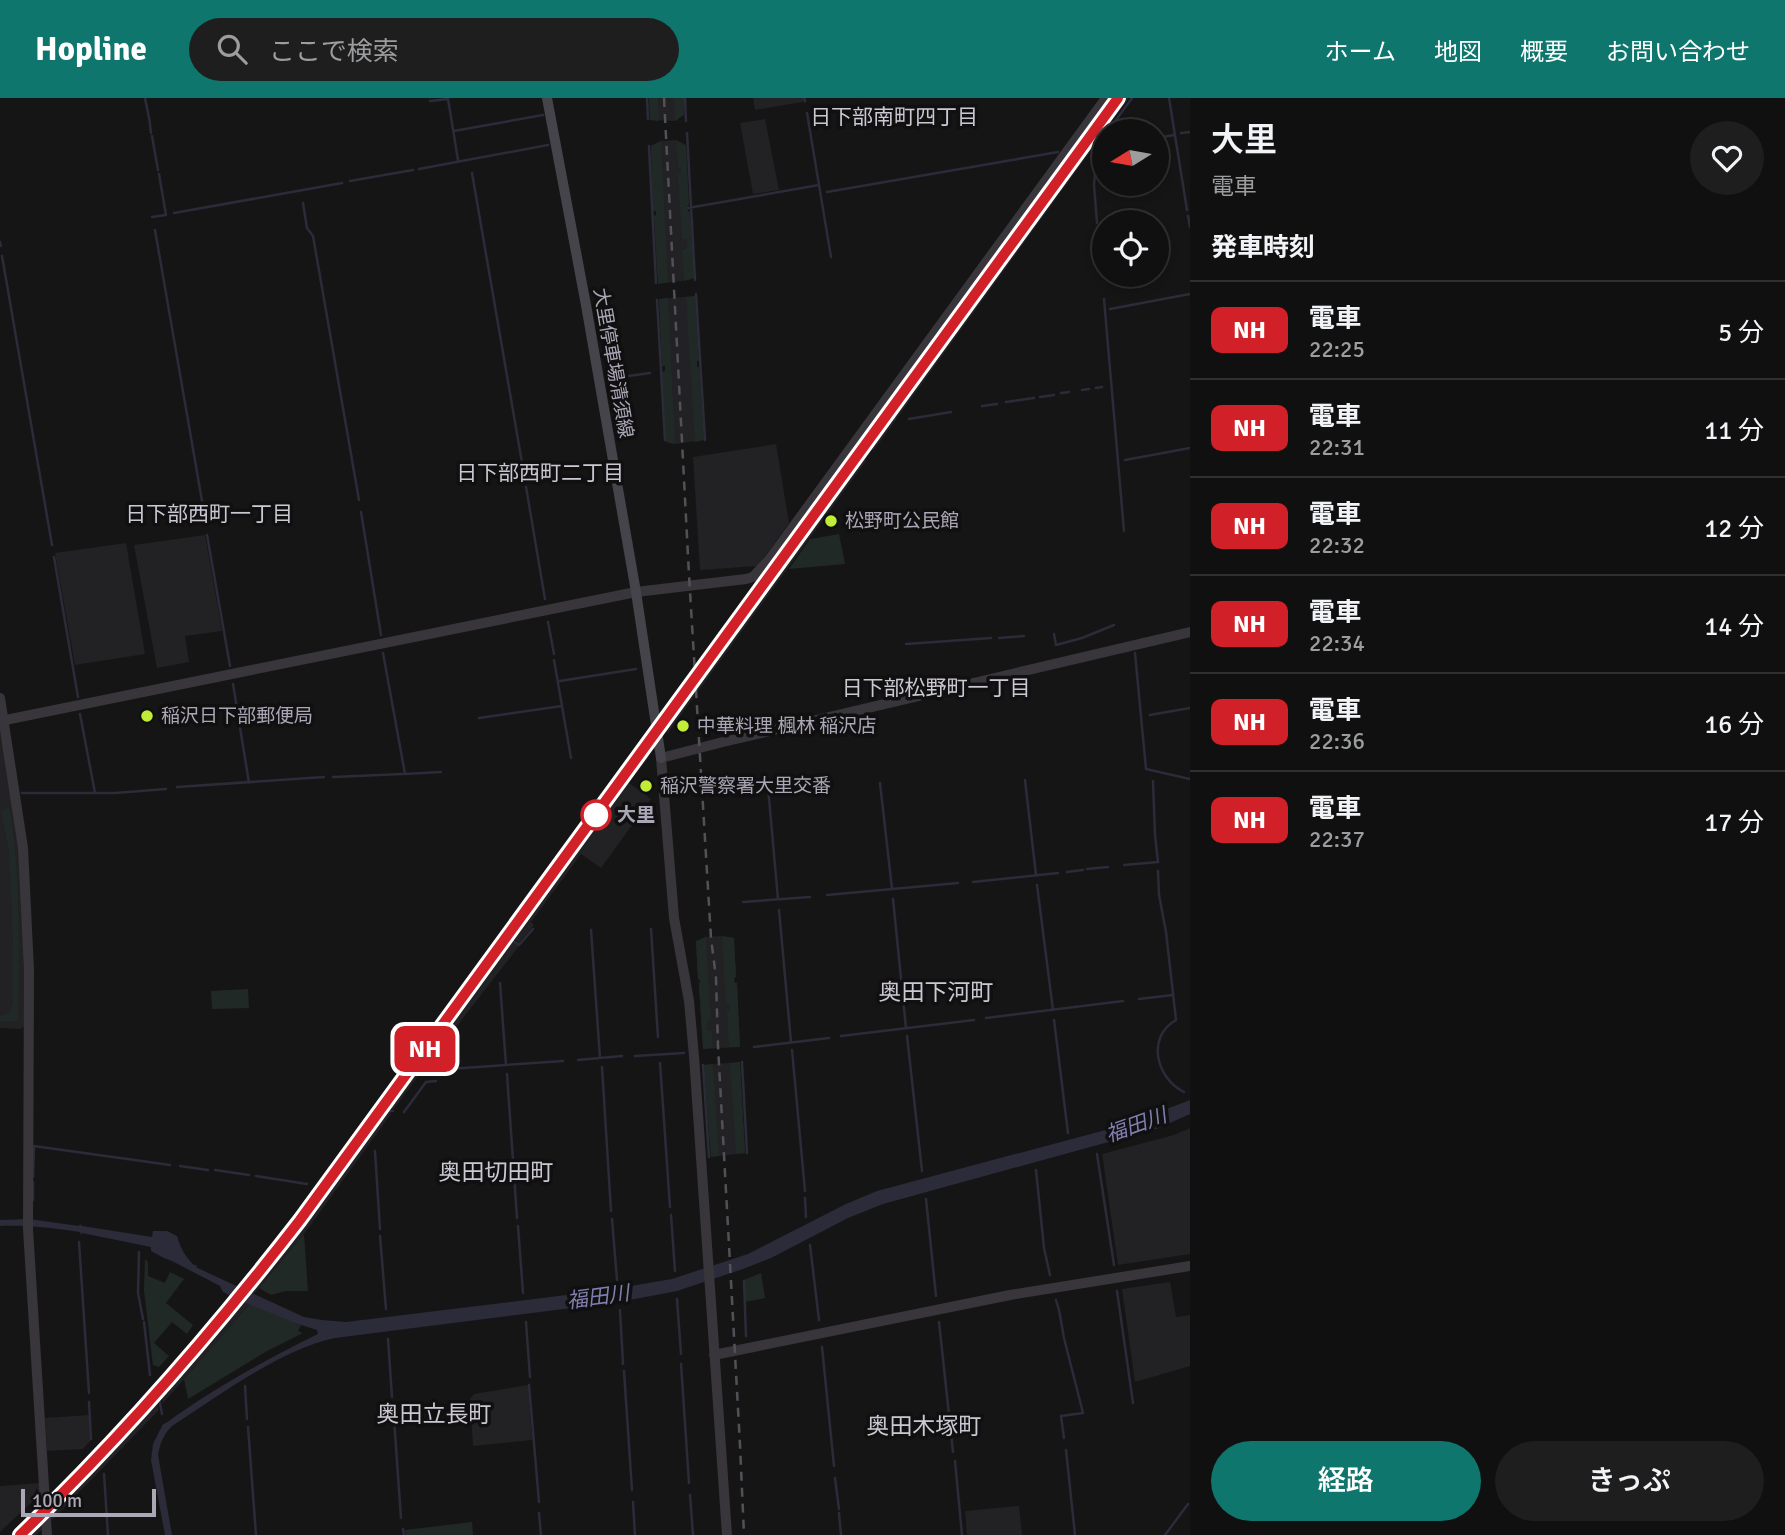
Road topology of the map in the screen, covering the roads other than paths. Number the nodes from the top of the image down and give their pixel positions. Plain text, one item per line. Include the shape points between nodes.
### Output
1 (547, 98) edge
2 (1106, 98) edge
3 (636, 592) junction
4 (1190, 632) edge
5 (0, 698) edge
6 (2, 721) edge
7 (661, 758) junction
8 (1190, 1266) edge
9 (714, 1355) junction
10 (47, 1535) edge
11 (727, 1535) edge

1 - 3 main road, 大里停車場清須線
2 - 3 street via 760,570 746,579
3 - 6 street
3 - 7 main road, 大里停車場清須線
4 - 7 street
5 - 6 street
6 - 10 street via 25,875 28,1229
7 - 9 street via 674,918 694,1056
8 - 9 street via 1010,1295
9 - 11 street

